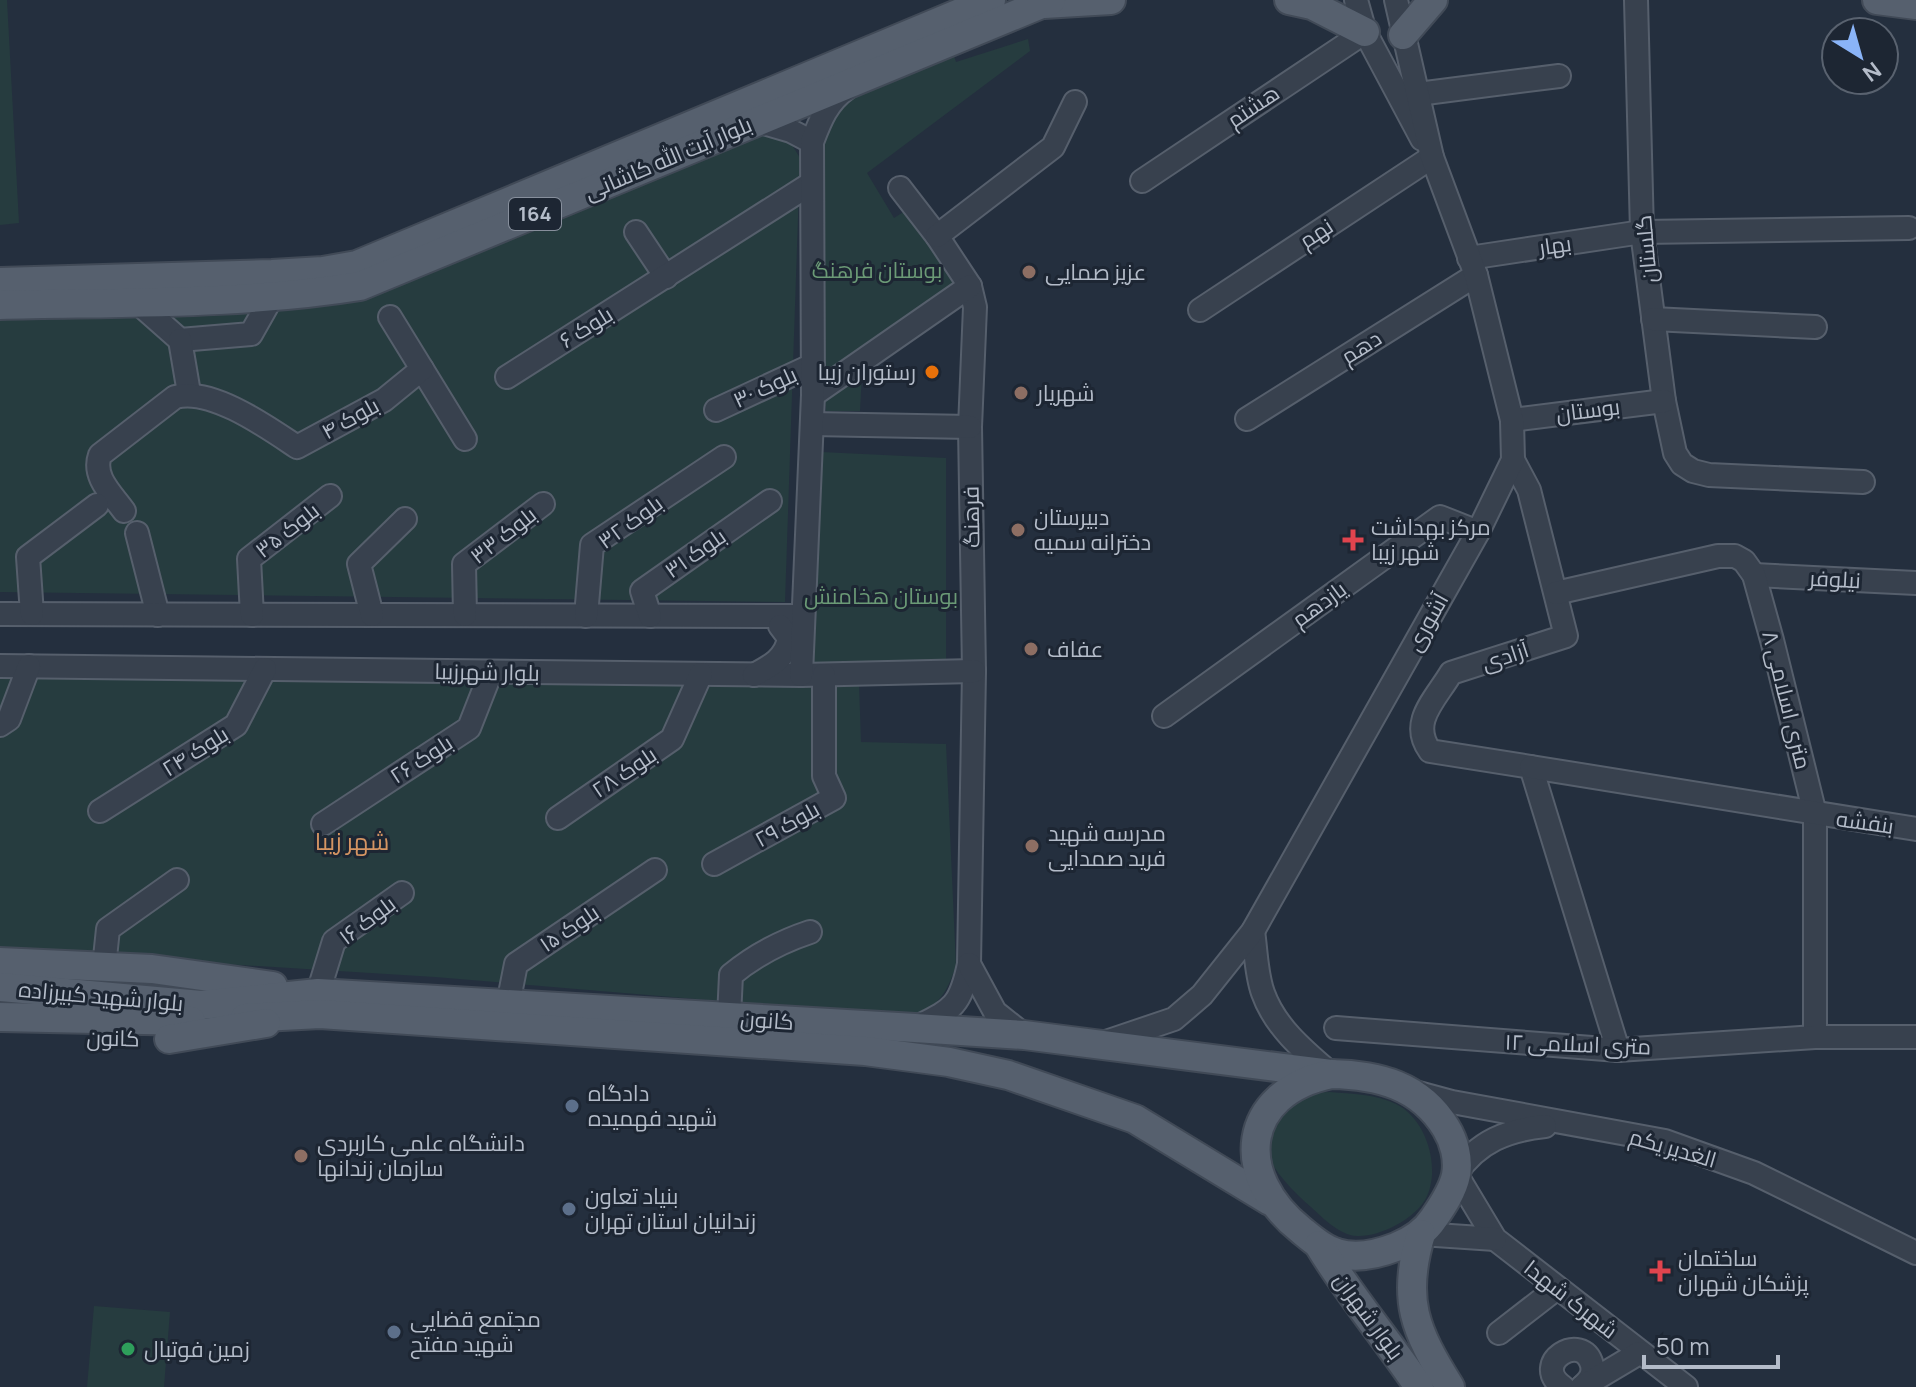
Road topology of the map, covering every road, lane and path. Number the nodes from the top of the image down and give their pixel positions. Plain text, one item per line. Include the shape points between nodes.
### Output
1 (991, 0) edge
2 (1111, 0) edge
3 (1289, 0) edge
4 (1356, 0) edge
5 (1396, 0) edge
6 (1433, 0) edge
7 (1636, 0) edge
8 (1877, 0) edge
9 (1047, 2) edge
10 (1916, 5) edge
11 (1365, 32) junction
12 (1403, 35) junction
13 (864, 76) junction
14 (1559, 76) dead end
15 (1418, 94) junction
16 (1075, 102) dead end
17 (757, 121) junction
18 (812, 142) junction
19 (1432, 157) junction
20 (1142, 181) dead end
21 (812, 183) junction
22 (900, 188) dead end
23 (1909, 228) dead end
24 (636, 232) dead end
25 (1642, 232) junction
26 (937, 236) junction
27 (1472, 267) junction
28 (666, 277) junction
29 (0, 282) edge
30 (970, 286) junction
31 (273, 295) junction
32 (137, 302) junction
33 (0, 305) edge
34 (1200, 310) dead end
35 (390, 317) dead end
36 (1653, 319) junction
37 (1815, 327) dead end
38 (180, 340) junction
39 (813, 365) junction
40 (422, 369) junction
41 (507, 377) dead end
42 (189, 393) junction
43 (813, 395) junction
44 (1664, 401) junction
45 (716, 410) dead end
46 (1247, 419) dead end
47 (1512, 420) junction
48 (812, 424) junction
49 (970, 427) junction
50 (465, 439) dead end
51 (724, 457) dead end
52 (1513, 460) junction
53 (1863, 482) dead end
54 (330, 496) dead end
55 (770, 501) dead end
56 (543, 504) dead end
57 (97, 505) dead end
58 (124, 511) dead end
59 (405, 519) dead end
60 (1478, 532) junction
61 (137, 533) dead end
62 (1754, 575) junction
63 (1916, 583) edge
64 (1556, 593) junction
65 (0, 614) edge
66 (32, 614) junction
67 (158, 615) junction
68 (252, 615) junction
69 (372, 615) junction
70 (465, 615) junction
71 (586, 616) junction
72 (650, 616) junction
73 (755, 616) junction
74 (802, 616) junction
75 (0, 666) edge
76 (29, 666) junction
77 (265, 669) junction
78 (974, 671) junction
79 (491, 672) junction
80 (701, 674) junction
81 (753, 675) junction
82 (812, 675) junction
83 (1164, 716) dead end
84 (0, 725) edge
85 (1531, 767) junction
86 (100, 811) dead end
87 (1815, 814) junction
88 (558, 818) dead end
89 (323, 824) dead end
90 (1916, 829) edge
91 (714, 864) dead end
92 (655, 870) dead end
93 (177, 880) dead end
94 (402, 893) dead end
95 (1253, 931) junction
96 (810, 932) dead end
97 (0, 962) edge
98 (969, 964) junction
99 (104, 967) junction
100 (0, 987) edge
101 (319, 1003) junction
102 (508, 1004) junction
103 (199, 1013) junction
104 (0, 1017) edge
105 (729, 1017) junction
106 (915, 1028) junction
107 (1336, 1028) dead end
108 (780, 1034) junction
109 (0, 1035) edge
110 (1024, 1035) junction
111 (846, 1037) junction
112 (1815, 1037) junction
113 (1916, 1037) edge
114 (1098, 1044) junction
115 (1618, 1050) junction
116 (1331, 1074) junction
117 (1413, 1091) junction
118 (1587, 1125) junction
119 (1456, 1174) junction
120 (1270, 1201) junction
121 (1421, 1234) junction
122 (1495, 1239) junction
123 (1319, 1245) junction
124 (1916, 1253) edge
125 (1410, 1286) junction
126 (1557, 1288) junction
127 (1346, 1289) junction
128 (1499, 1333) dead end
129 (1639, 1353) junction
130 (1398, 1387) edge
131 (1419, 1387) edge
132 (1450, 1387) edge
133 (1472, 1387) edge
134 (1563, 1387) edge
135 (1582, 1387) edge
136 (1686, 1387) edge

1 - 29 main road, بلوار آیت الله کاشانی / 164 via 357,265 272,274
2 - 9 main road, 164
3 - 11 main road via 1312,5
4 - 11 street
5 - 12 street
6 - 12 main road
7 - 25 street, گلستان
8 - 10 main road
9 - 13 main road, بلوار آیت الله کاشانی / 164
11 - 19 street
11 - 20 street, هشتم
12 - 15 street
13 - 17 main road, بلوار آیت الله کاشانی / 164
13 - 18 street via 837,95
14 - 15 street
15 - 19 street
16 - 26 street via 1053,147
17 - 18 street
17 - 31 main road, بلوار آیت الله کاشانی / 164 via 360,286
18 - 21 street
19 - 27 street, آشوری
19 - 34 street, نهم
21 - 28 street, بلوک ۶
21 - 39 street
22 - 26 street, فرهنگ
23 - 25 street, بهار
24 - 28 street
25 - 27 street, بهار
25 - 36 street, گلستان
26 - 30 street, فرهنگ
27 - 46 street, دهم
27 - 47 street, آشوری
28 - 41 street, بلوک ۶
30 - 43 street
30 - 49 street, فرهنگ via 975,307
31 - 32 main road, بلوار آیت الله کاشانی / 164
31 - 38 street via 251,334
32 - 33 main road, بلوار آیت الله کاشانی / 164
32 - 38 street
35 - 40 street
36 - 37 street
36 - 44 street, گلستان
38 - 42 street
39 - 43 street
39 - 45 street, بلوک ۳۰
40 - 42 street, بلوک ۴ via 384,400 297,447 251,416
40 - 50 street
42 - 58 street via 175,397 100,455 99,476
43 - 48 street
44 - 47 street, بوستان
44 - 53 street, گلستان via 1675,453 1693,471
47 - 52 street, آشوری
48 - 49 street
48 - 74 street
49 - 78 street, فرهنگ
51 - 71 street, بلوک ۳۲ via 592,545
52 - 60 street, آشوری
52 - 64 street, آزادی via 1529,490
54 - 68 street, بلوک ۳۵ via 249,559
55 - 72 street, بلوک ۳۱ via 642,591
56 - 70 street, بلوک ۳۳ via 464,564
57 - 66 street via 28,557
59 - 69 street via 359,564
60 - 83 street, یازدهم via 1440,517
60 - 95 street, آشوری
61 - 67 street
62 - 63 street, نیلوفر
62 - 64 street via 1735,556 1718,556
62 - 87 street, ۸ متری اسلامی
64 - 85 street, آزادی via 1566,636 1451,673 1421,722 1421,738 1430,751
65 - 66 street
66 - 67 street
67 - 68 street
68 - 69 street
69 - 70 street
70 - 71 street
71 - 72 street
72 - 73 street
73 - 74 street
73 - 81 street via 783,627 789,638 780,659
74 - 82 street
75 - 76 street, بلوار شهرزیبا
76 - 77 street, بلوار شهرزیبا
76 - 84 street via 9,719
77 - 79 street, بلوار شهرزیبا
77 - 86 street, بلوک ۲۴ via 236,725
78 - 82 street, بلوار شهرزیبا
78 - 98 street, فرهنگ
79 - 80 street, بلوار شهرزیبا
79 - 89 street, بلوک ۲۶ via 469,728
80 - 81 street, بلوار شهرزیبا
80 - 88 street, بلوک ۲۸ via 672,739
81 - 82 street, بلوار شهرزیبا
82 - 91 street, بلوک ۲۹ via 824,776 834,798
85 - 87 street, آزادی
85 - 115 street
87 - 90 street, بنفشه
87 - 112 street, ۸ متری اسلامی
92 - 102 street, بلوک ۱۵ via 516,964
93 - 99 street via 108,929
94 - 101 street, بلوک ۱۶ via 334,941
95 - 114 street, آشوری via 1202,995 1174,1019
95 - 116 street via 1263,993 1273,1014 1294,1042
96 - 105 street via 753,956 731,975
97 - 99 main road
98 - 106 street via 963,992 947,1012
98 - 110 street via 995,1012
99 - 101 main road via 152,969
100 - 103 main road, بلوار شهید کبیرزاده
101 - 102 main road, کانون
101 - 103 main road, کانون
101 - 108 main road, کانون
101 - 109 main road, کانون via 176,1039
102 - 105 main road, کانون
103 - 104 main road, بلوار شهید کبیرزاده
105 - 108 main road, کانون
106 - 110 main road, کانون
106 - 111 main road, کانون
107 - 115 street, ۱۲ متری اسلامی
108 - 111 main road, کانون
110 - 114 main road, کانون
111 - 120 main road, کانون via 1008,1075 1135,1119
112 - 113 street, ۱۲ متری اسلامی
112 - 115 street, ۱۲ متری اسلامی
114 - 116 main road, کانون
116 - 117 main road via 1361,1075
116 - 120 main road via 1292,1087 1266,1113 1255,1154
117 - 118 street, الغدیر یکم
117 - 119 main road via 1450,1135
118 - 119 street via 1515,1129 1482,1148
118 - 124 street, الغدیر یکم via 1665,1141 1754,1173
119 - 121 main road via 1449,1194
119 - 122 street
120 - 123 main road
121 - 122 street
121 - 123 main road via 1373,1254 1346,1255
121 - 125 main road, بلوار شهران
122 - 126 street, شهرک شهدا
123 - 127 main road, بلوار شهران
125 - 132 main road, بلوار شهران via 1422,1336
125 - 133 main road via 1429,1326
126 - 128 street
126 - 129 street, شهرک شهدا
127 - 130 main road
127 - 131 main road, بلوار شهران
129 - 135 street
129 - 136 street, شهرک شهدا
134 - 135 street via 1554,1378 1553,1365 1560,1354 1572,1350 1592,1364 1591,1378

